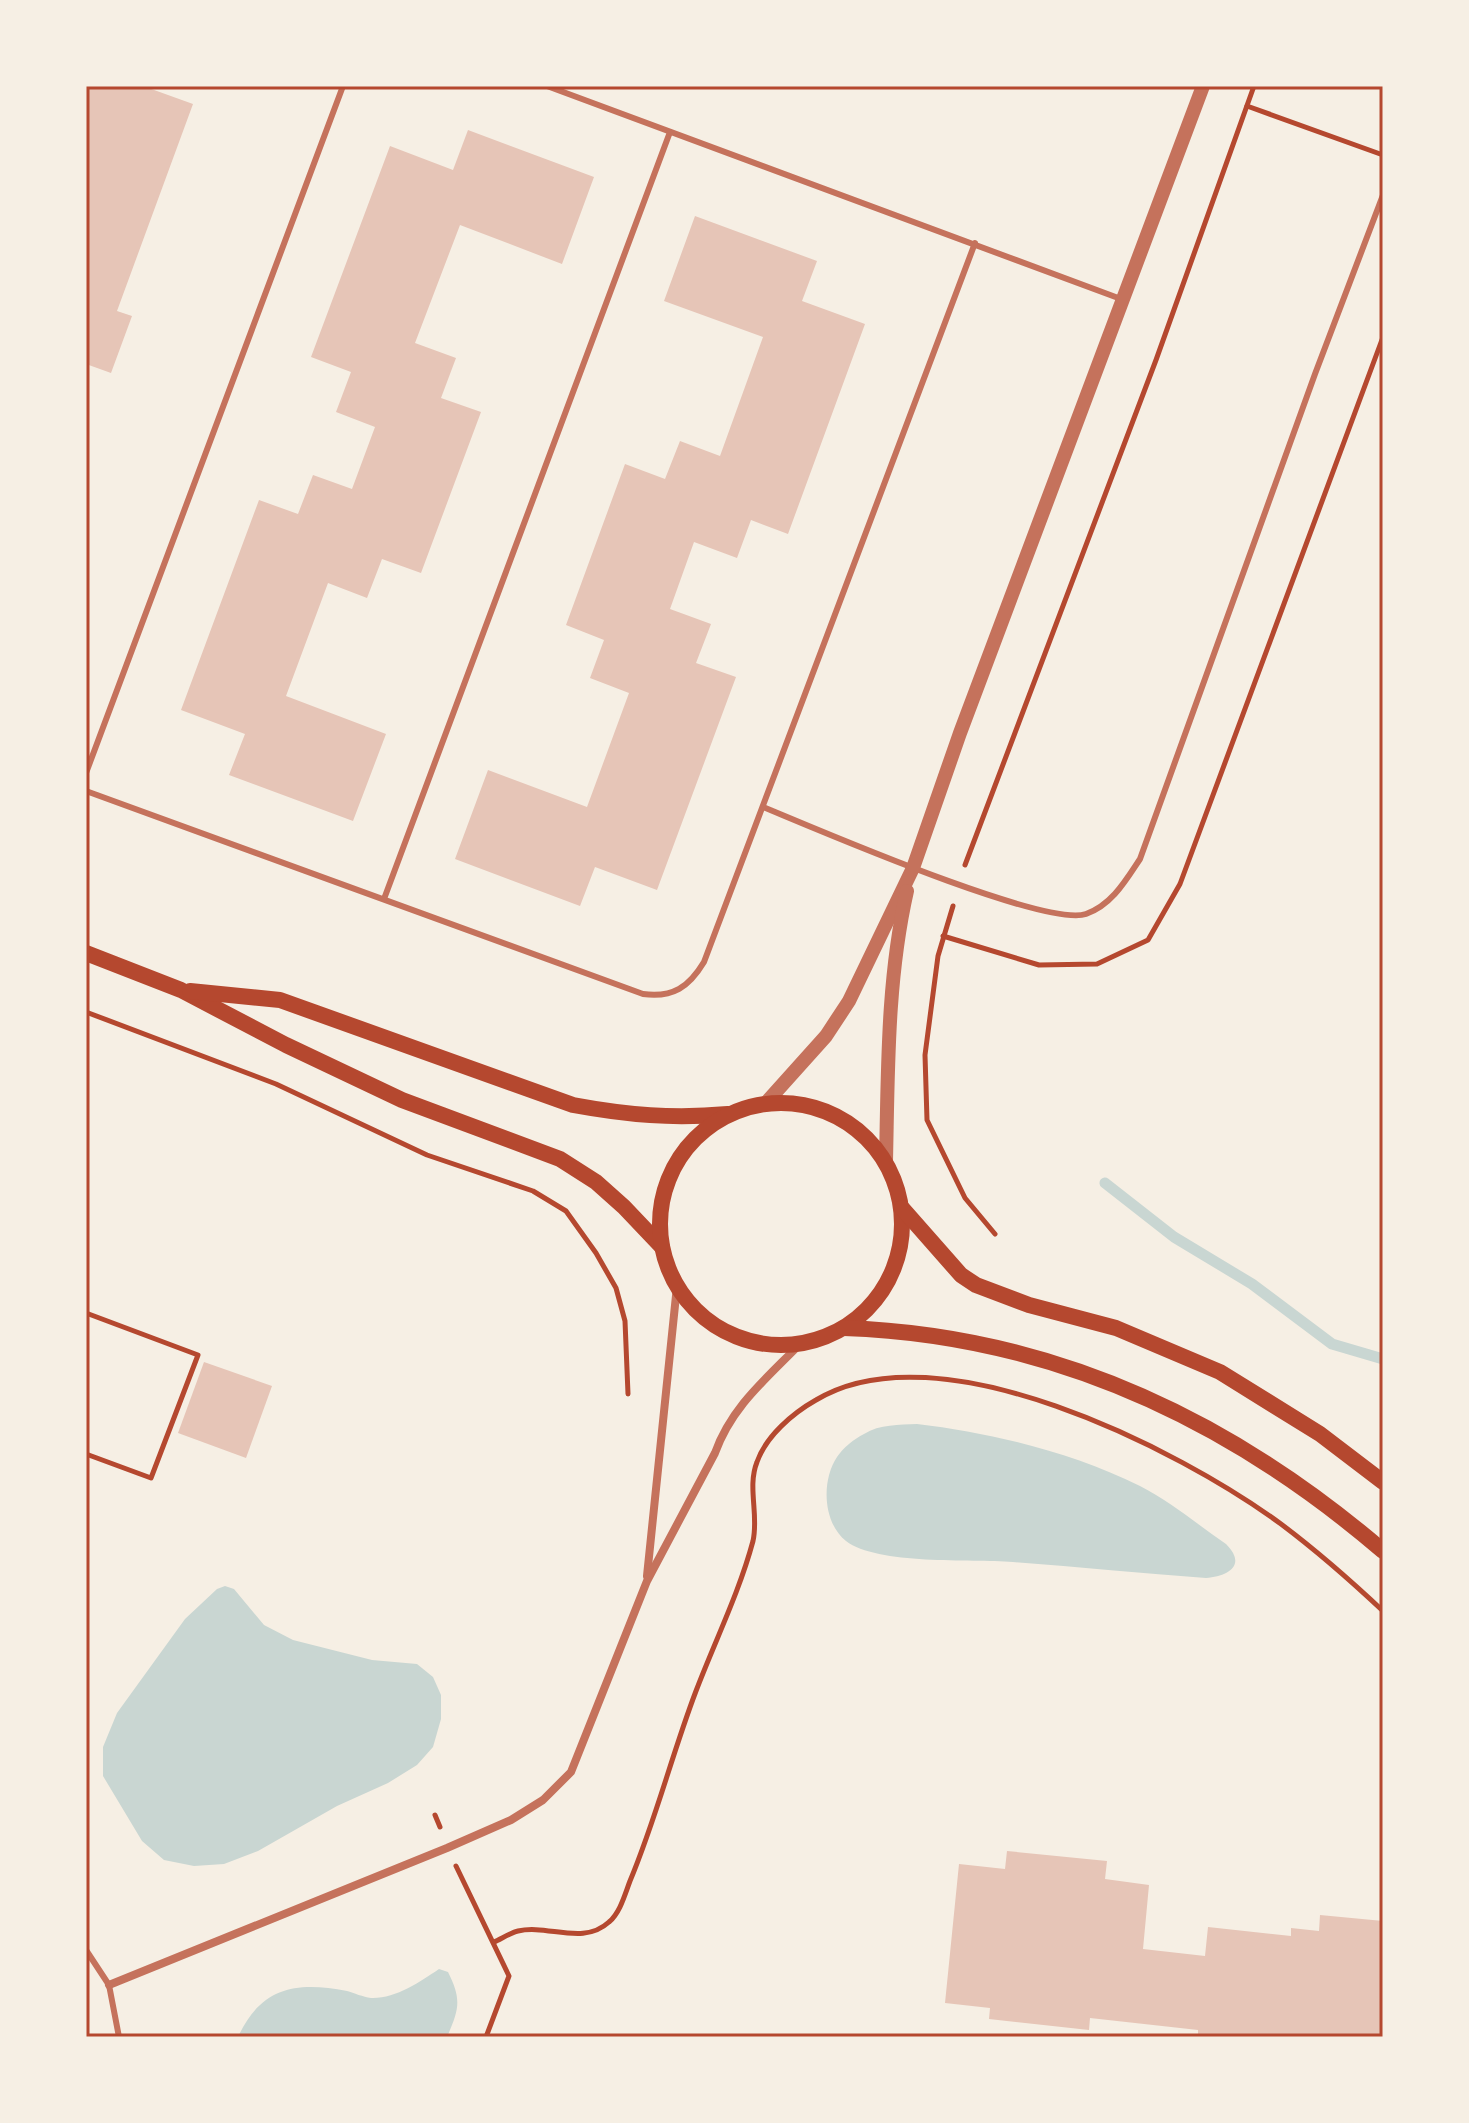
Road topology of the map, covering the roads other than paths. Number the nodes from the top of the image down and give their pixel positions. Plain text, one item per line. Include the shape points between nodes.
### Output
1 (343, 86) edge
2 (547, 86) edge
3 (1203, 86) edge
4 (670, 132) junction
5 (1383, 195) edge
6 (975, 243) junction
7 (1121, 299) junction
8 (86, 773) edge
9 (86, 791) edge
10 (763, 807) junction
11 (913, 868) junction
12 (384, 899) junction
13 (86, 953) edge
14 (181, 990) junction
15 (765, 1104) junction
16 (728, 1114) junction
17 (886, 1161) junction
18 (902, 1208) junction
19 (662, 1247) junction
20 (677, 1286) junction
21 (844, 1328) junction
22 (800, 1344) junction
23 (1383, 1482) edge
24 (1383, 1551) edge
25 (647, 1581) junction
26 (86, 1950) edge
27 (109, 1985) junction
28 (119, 2037) edge

1 - 8 lane
2 - 4 lane
3 - 7 street
4 - 6 lane
4 - 12 lane
5 - 11 lane via 1140,859 1117,894 1085,915 1056,915
6 - 7 lane
6 - 10 lane
7 - 11 street
9 - 12 lane
10 - 11 lane
10 - 12 lane via 704,962 694,979 671,994 643,994
11 - 15 street via 849,1001 826,1036
11 - 17 street via 896,952
13 - 14 main road
14 - 16 main road via 280,1000 573,1105 679,1118
14 - 19 main road via 402,1100 560,1159 596,1182
15 - 16 main road
15 - 17 main road via 793,1103 846,1121
16 - 19 main road via 701,1132 666,1185 660,1215
17 - 18 main road
18 - 21 main road via 902,1239 892,1274 870,1307
18 - 23 main road via 976,1285 1116,1328 1220,1372 1320,1434
19 - 20 main road
20 - 22 main road via 708,1321 732,1335 758,1344
20 - 25 street
21 - 22 main road
21 - 24 main road via 920,1333 1000,1347 1149,1398 1272,1465
22 - 25 street via 732,1416
25 - 27 street via 571,1772 543,1800 447,1848
26 - 27 lane
27 - 28 lane

